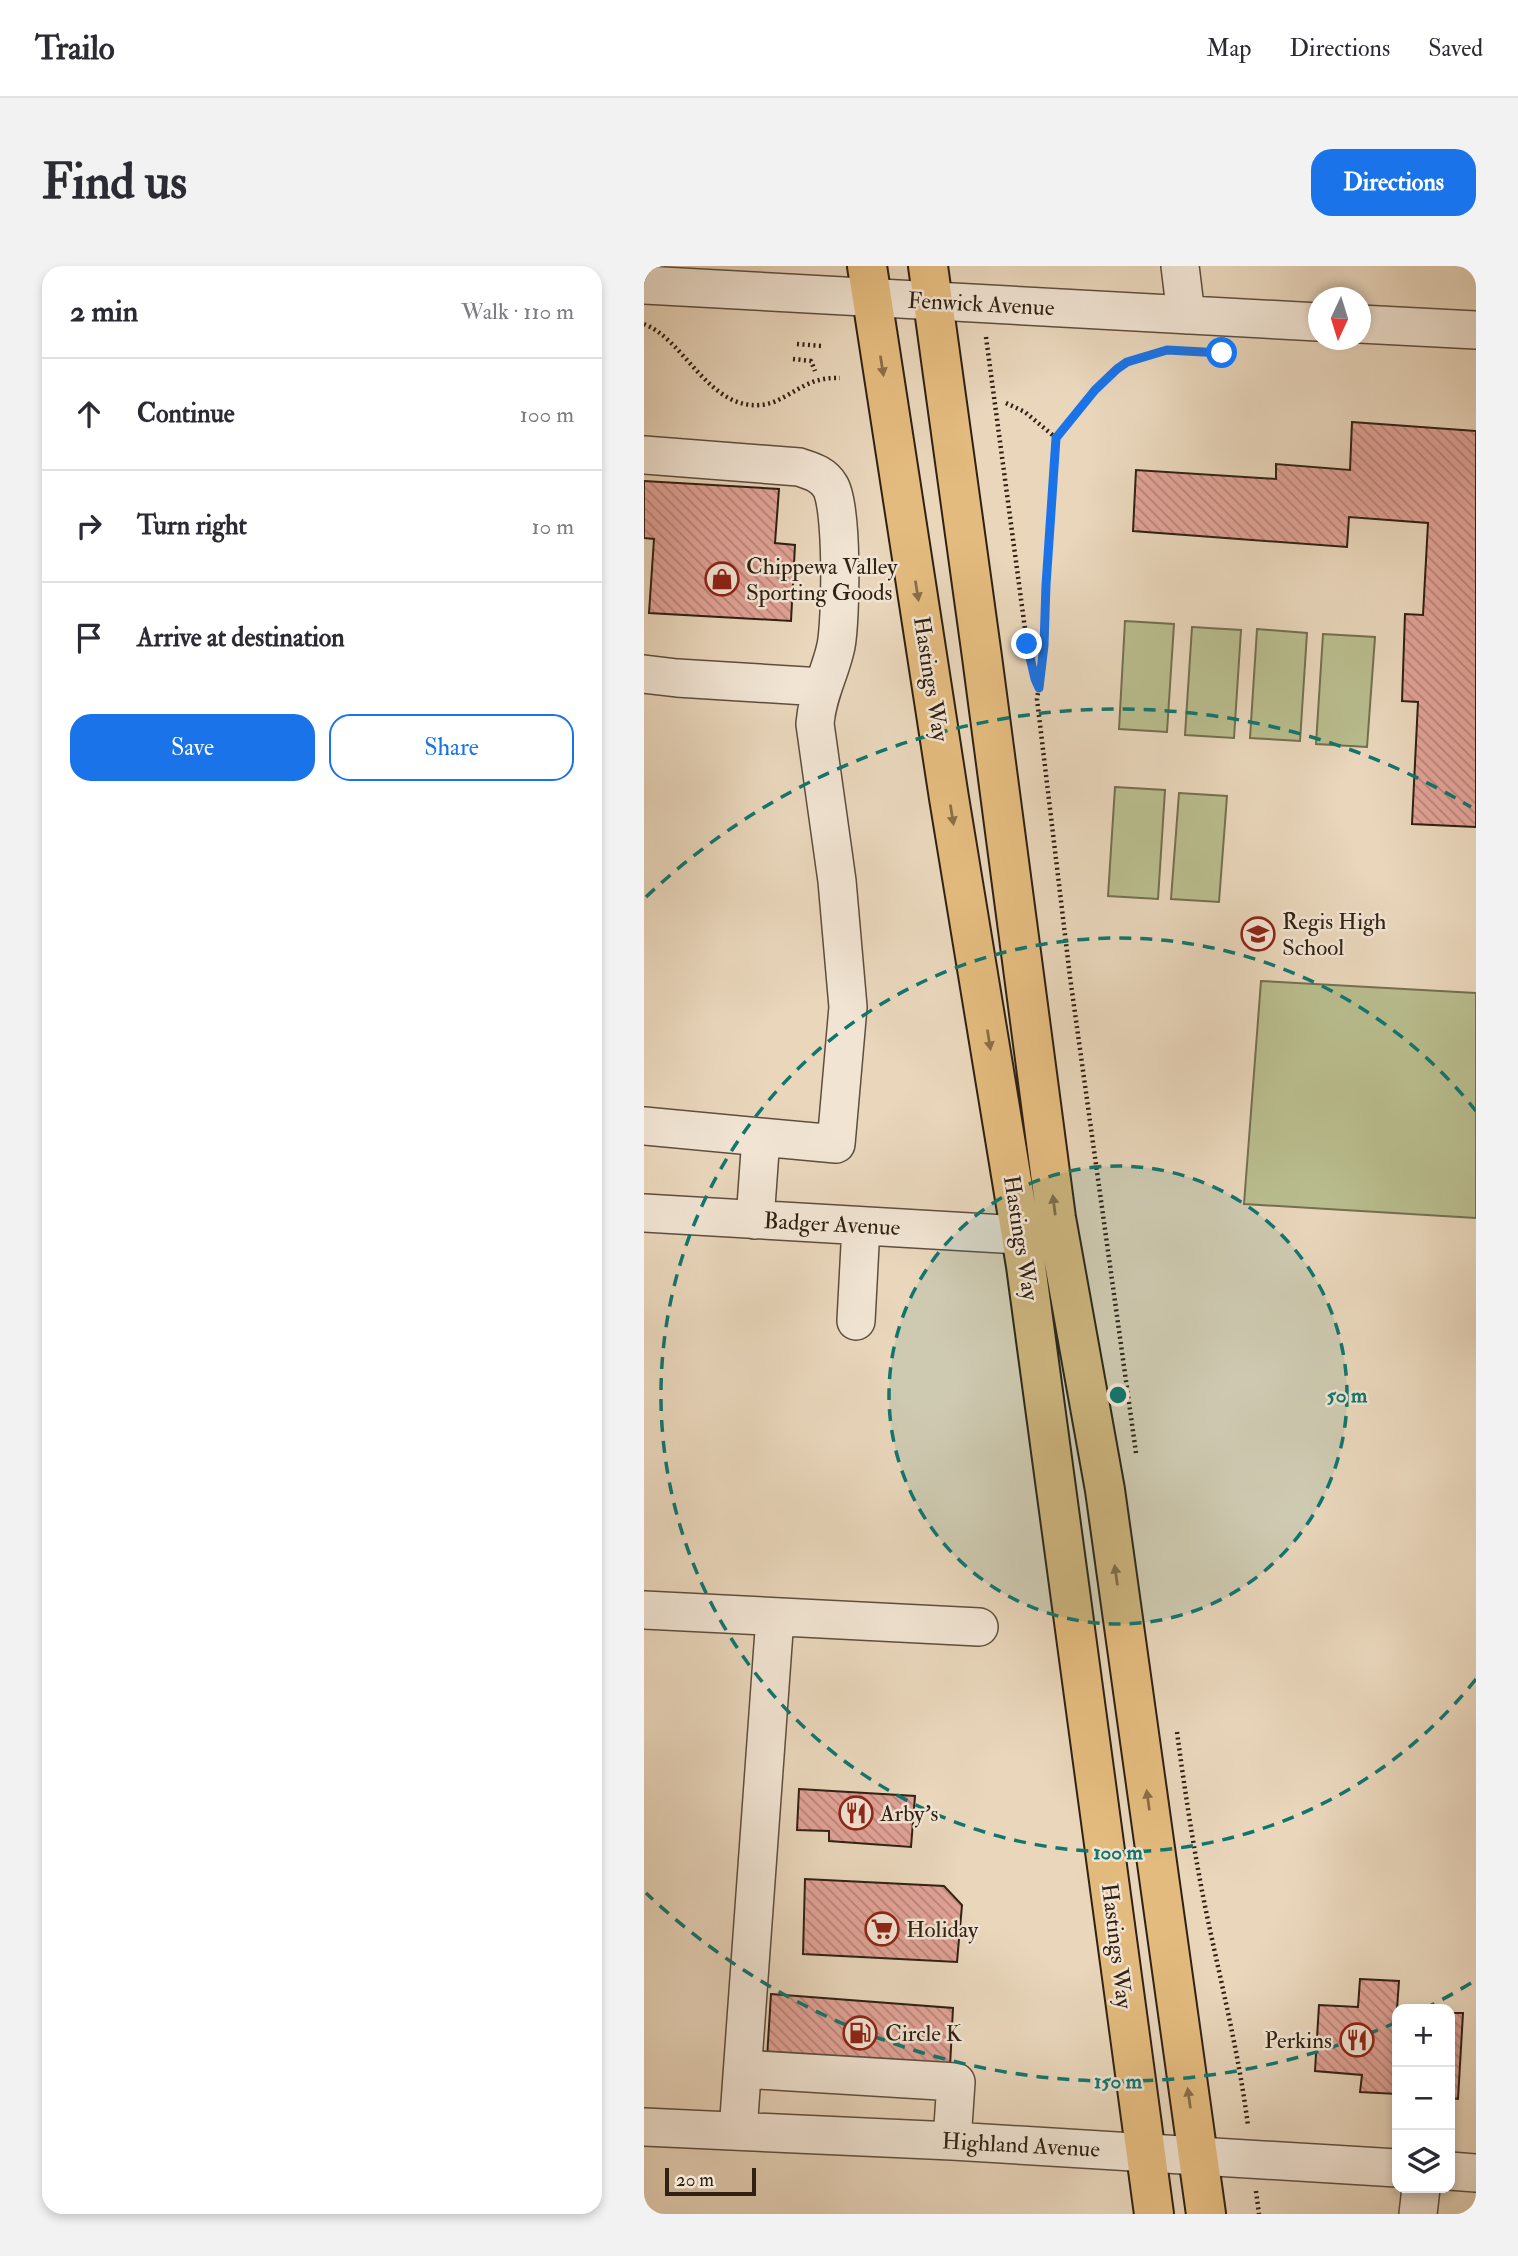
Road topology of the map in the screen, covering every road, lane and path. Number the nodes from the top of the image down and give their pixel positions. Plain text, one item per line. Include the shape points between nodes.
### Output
1 (1180, 266) edge
2 (869, 282) edge
3 (931, 284) edge
4 (644, 285) edge
5 (980, 303) junction
6 (1186, 315) junction
7 (1308, 321) edge
8 (644, 324) edge
9 (1371, 325) edge
10 (1476, 330) edge
11 (797, 344) dead end
12 (822, 346) dead end
13 (1174, 350) dead end
14 (793, 359) dead end
15 (815, 371) dead end
16 (840, 378) dead end
17 (1006, 403) dead end
18 (1056, 438) junction
19 (644, 455) edge
20 (644, 674) edge
21 (822, 687) junction
22 (1039, 688) junction
23 (644, 1126) edge
24 (761, 1137) junction
25 (644, 1213) edge
26 (755, 1220) junction
27 (861, 1226) junction
28 (1020, 1235) junction
29 (856, 1321) dead end
30 (1137, 1460) dead end
31 (1105, 1490) junction
32 (644, 1610) edge
33 (775, 1617) junction
34 (979, 1627) dead end
35 (1175, 1720) dead end
36 (743, 2069) junction
37 (644, 2127) edge
38 (738, 2131) junction
39 (952, 2141) junction
40 (1145, 2152) junction
41 (1197, 2155) junction
42 (1252, 2158) junction
43 (1392, 2168) edge
44 (1455, 2171) edge
45 (1476, 2173) edge
46 (1420, 2193) edge
47 (1154, 2214) edge
48 (1206, 2214) edge
49 (1259, 2214) edge
50 (1418, 2214) edge

1 - 6 street
2 - 3 street, Fenwick Avenue
2 - 4 street, Fenwick Avenue
2 -> 28 main road, Hastings Way
3 - 5 street, Fenwick Avenue
31 -> 3 main road, Hastings Way via 1056,1218
5 - 6 street, Fenwick Avenue
5 - 22 path via 1027,644
6 - 7 street, Fenwick Avenue
8 - 16 path via 659,333 712,387 744,403 765,404 818,380
9 - 10 street
11 - 12 path
13 - 18 path via 1156,352 1117,369
14 - 15 path via 811,361
17 - 18 path via 1025,412
18 - 22 path
19 - 21 street via 799,467 817,472 831,486 837,508 841,611 836,647
20 - 21 street
21 - 24 street via 815,724 837,881 848,1007 836,1144
22 - 30 path via 1070,978
23 - 24 street
24 - 26 street
25 - 26 street, Badger Avenue
26 - 27 street, Badger Avenue
27 - 28 street, Badger Avenue
27 - 29 street
28 - 31 main road via 1034,1240 1050,1270 1068,1376
28 - 40 main road, Hastings Way
41 -> 31 main road, Hastings Way
32 - 33 street
33 - 34 street
33 - 36 street
35 - 42 path
36 - 38 street
36 - 39 street via 956,2082
37 - 38 street, Highland Avenue
38 - 39 street, Highland Avenue
39 - 40 street, Highland Avenue
40 - 41 street, Highland Avenue
40 - 47 main road, Hastings Way
41 - 42 street, Highland Avenue
41 - 48 main road, Hastings Way
42 - 43 street, Highland Avenue
42 - 49 path
44 - 45 street
46 - 50 street

